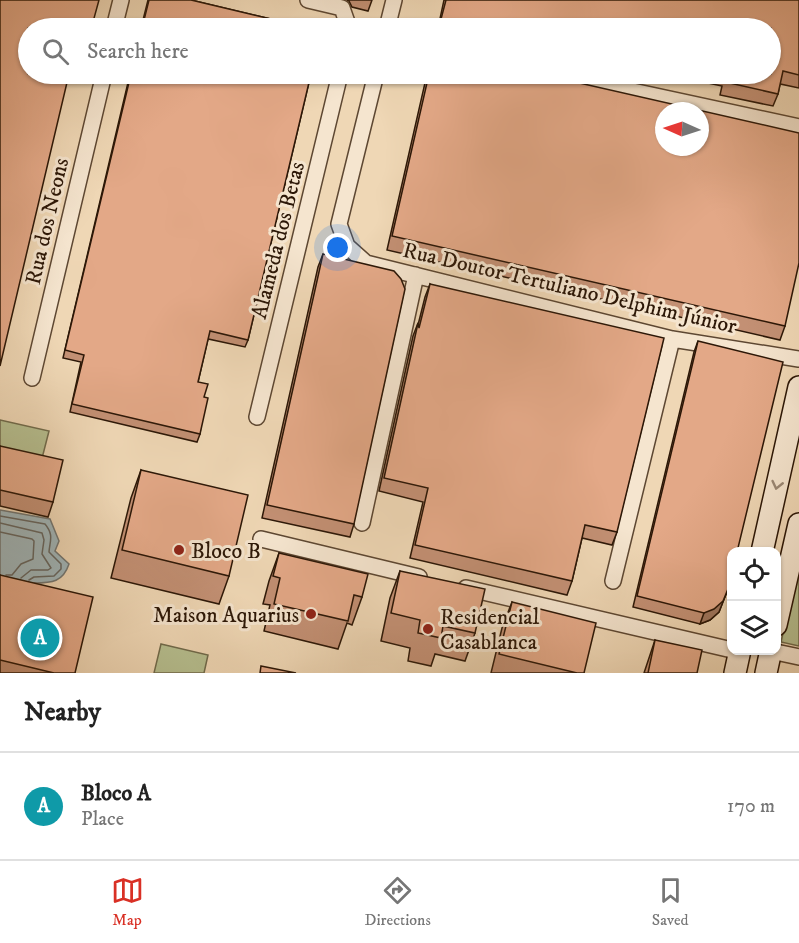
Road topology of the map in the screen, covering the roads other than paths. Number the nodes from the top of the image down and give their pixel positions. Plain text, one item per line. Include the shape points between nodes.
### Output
1 (121, 0) edge
2 (308, 0) edge
3 (394, 0) edge
4 (116, 18) edge
5 (346, 18) edge
6 (390, 18) edge
7 (102, 84) edge
8 (338, 84) edge
9 (374, 84) edge
10 (600, 84) edge
11 (799, 127) edge
12 (416, 275) junction
13 (672, 339) junction
14 (799, 359) edge
15 (32, 378) dead end
16 (799, 387) edge
17 (257, 417) dead end
18 (362, 523) dead end
19 (799, 524) edge
20 (261, 539) dead end
21 (763, 547) edge
22 (431, 580) edge
23 (613, 581) dead end
24 (453, 585) edge
25 (781, 607) edge
26 (727, 649) edge
27 (781, 653) edge
28 (736, 655) edge
29 (770, 655) edge
30 (799, 657) edge
31 (735, 673) edge
32 (766, 673) edge

1 - 4 street
2 - 5 street via 342,8
3 - 6 street
7 - 15 street, Rua dos Neons
8 - 17 street, Alameda dos Betas
9 - 12 street, Rua Doutor Tertuliano Delphim Júnior via 339,224 346,246 366,262
10 - 11 street
12 - 13 street, Rua Doutor Tertuliano Delphim Júnior
12 - 18 street
13 - 14 street, Rua Doutor Tertuliano Delphim Júnior
13 - 23 street
16 -> 21 street
19 - 25 street
20 - 22 street
24 - 26 street
27 - 30 street
28 - 31 street
29 - 32 street

